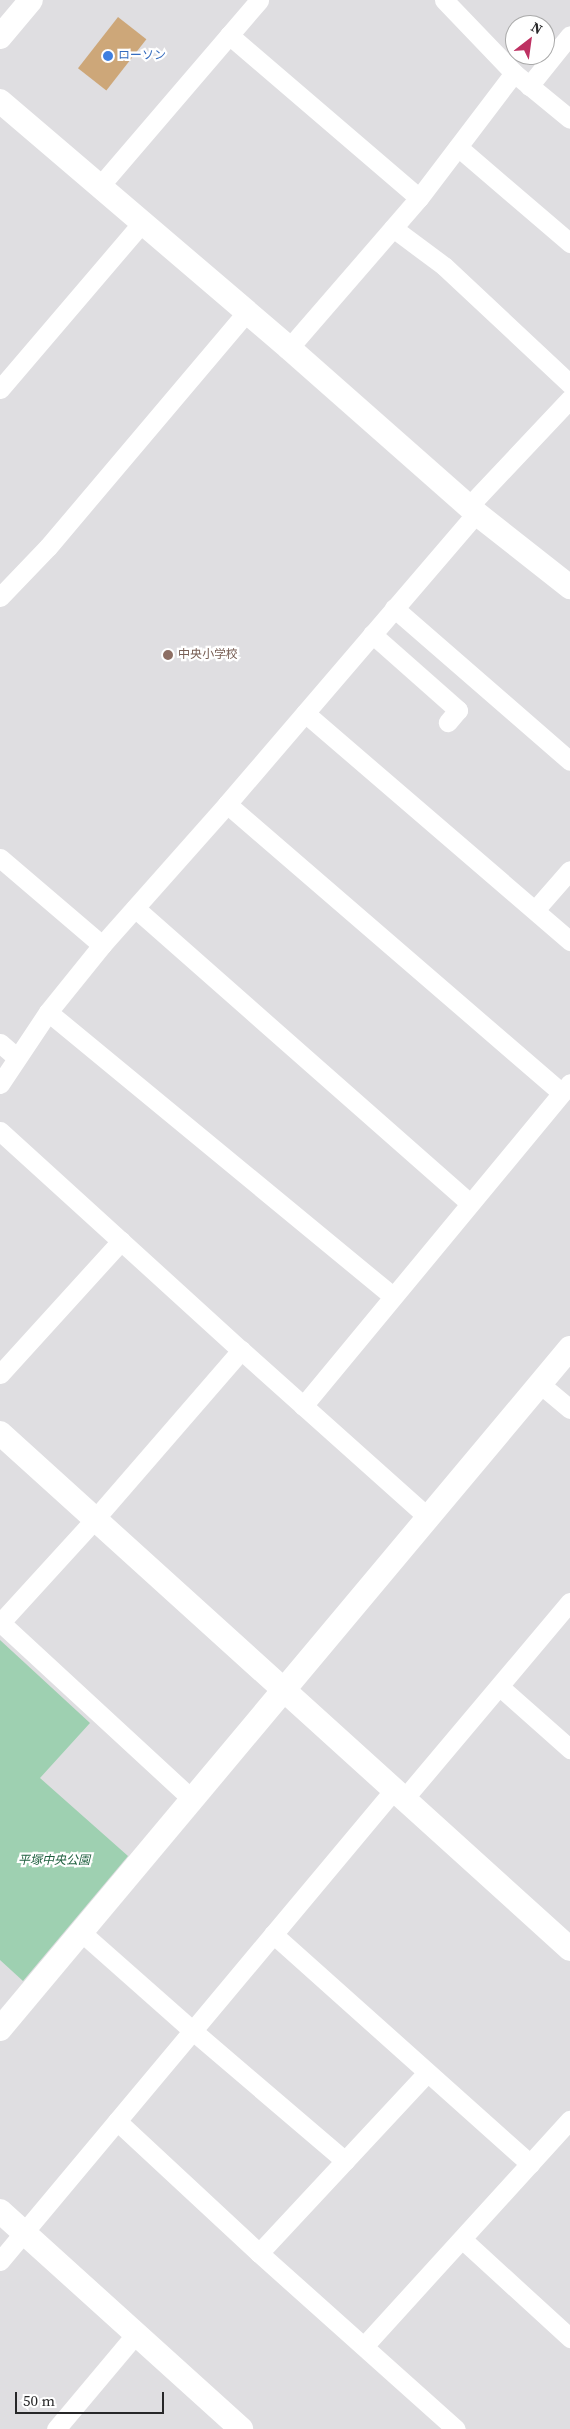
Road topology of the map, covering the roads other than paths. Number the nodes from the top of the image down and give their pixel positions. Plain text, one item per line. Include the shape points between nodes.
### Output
1 (31, 0) edge
2 (259, 0) edge
3 (444, 0) edge
4 (229, 35) junction
5 (0, 37) edge
6 (569, 38) edge
7 (514, 73) junction
8 (529, 86) junction
9 (0, 101) edge
10 (570, 119) edge
11 (458, 148) junction
12 (99, 187) junction
13 (419, 198) junction
14 (141, 224) junction
15 (393, 228) junction
16 (570, 244) edge
17 (246, 313) junction
18 (289, 348) junction
19 (570, 384) edge
20 (0, 389) edge
21 (570, 398) edge
22 (473, 510) junction
23 (570, 587) edge
24 (0, 597) edge
25 (394, 608) junction
26 (372, 634) junction
27 (305, 713) junction
28 (448, 722) dead end
29 (570, 761) edge
30 (227, 804) junction
31 (0, 858) edge
32 (570, 870) edge
33 (135, 908) junction
34 (535, 910) junction
35 (570, 941) edge
36 (102, 945) junction
37 (48, 1012) junction
38 (0, 1043) edge
39 (16, 1057) junction
40 (0, 1084) edge
41 (566, 1088) edge
42 (0, 1131) edge
43 (470, 1203) junction
44 (121, 1241) junction
45 (392, 1296) junction
46 (570, 1348) edge
47 (241, 1350) junction
48 (0, 1374) edge
49 (540, 1384) junction
50 (303, 1406) junction
51 (570, 1409) edge
52 (0, 1433) edge
53 (428, 1517) junction
54 (94, 1520) junction
55 (570, 1602) edge
56 (0, 1622) edge
57 (500, 1687) junction
58 (282, 1690) junction
59 (570, 1749) edge
60 (398, 1795) junction
61 (192, 1799) junction
62 (81, 1932) junction
63 (274, 1934) junction
64 (570, 1949) edge
65 (4, 2016) edge
66 (193, 2031) junction
67 (428, 2073) junction
68 (117, 2122) junction
69 (567, 2129) edge
70 (345, 2161) junction
71 (530, 2164) junction
72 (0, 2211) edge
73 (24, 2233) junction
74 (462, 2239) junction
75 (259, 2253) junction
76 (0, 2261) edge
77 (135, 2336) junction
78 (570, 2338) edge
79 (364, 2346) junction
80 (56, 2429) edge
81 (241, 2429) edge
82 (456, 2429) edge

1 - 5 street
2 - 4 street
3 - 7 street
4 - 12 street
4 - 13 street
6 - 8 street
7 - 8 street
7 - 11 street
8 - 10 street
9 - 12 street
11 - 13 street
11 - 16 street
12 - 14 street
13 - 15 street
14 - 17 street
14 - 20 street
15 - 18 street
15 - 19 street via 444,266
17 - 18 street
17 - 24 street via 48,547
18 - 22 street
21 - 22 street
22 - 23 street
22 - 25 street
25 - 26 street
25 - 29 street
26 - 27 street
26 - 28 street via 458,710
27 - 30 street
27 - 34 street
30 - 33 street
30 - 41 street
31 - 36 street
32 - 34 street
33 - 36 street
33 - 43 street
34 - 35 street
36 - 37 street
37 - 39 street
37 - 45 street
38 - 39 street
39 - 40 street
41 - 43 street
42 - 44 street
43 - 45 street
44 - 47 street
44 - 48 street
45 - 50 street
46 - 49 street
47 - 50 street
47 - 54 street
49 - 51 street
49 - 53 street
50 - 53 street
52 - 54 street
53 - 58 street
54 - 56 street
54 - 58 street
55 - 57 street
56 - 61 street
57 - 59 street
57 - 60 street
58 - 60 street
58 - 61 street
60 - 63 street
60 - 64 street
61 - 62 street
62 - 65 street
62 - 66 street
63 - 66 street
63 - 67 street
66 - 68 street
66 - 70 street
67 - 70 street
67 - 71 street
68 - 73 street
68 - 75 street
69 - 71 street
70 - 75 street
71 - 74 street
72 - 73 street
73 - 76 street
73 - 77 street
74 - 78 street
74 - 79 street
75 - 79 street
77 - 80 street
77 - 81 street
79 - 82 street

